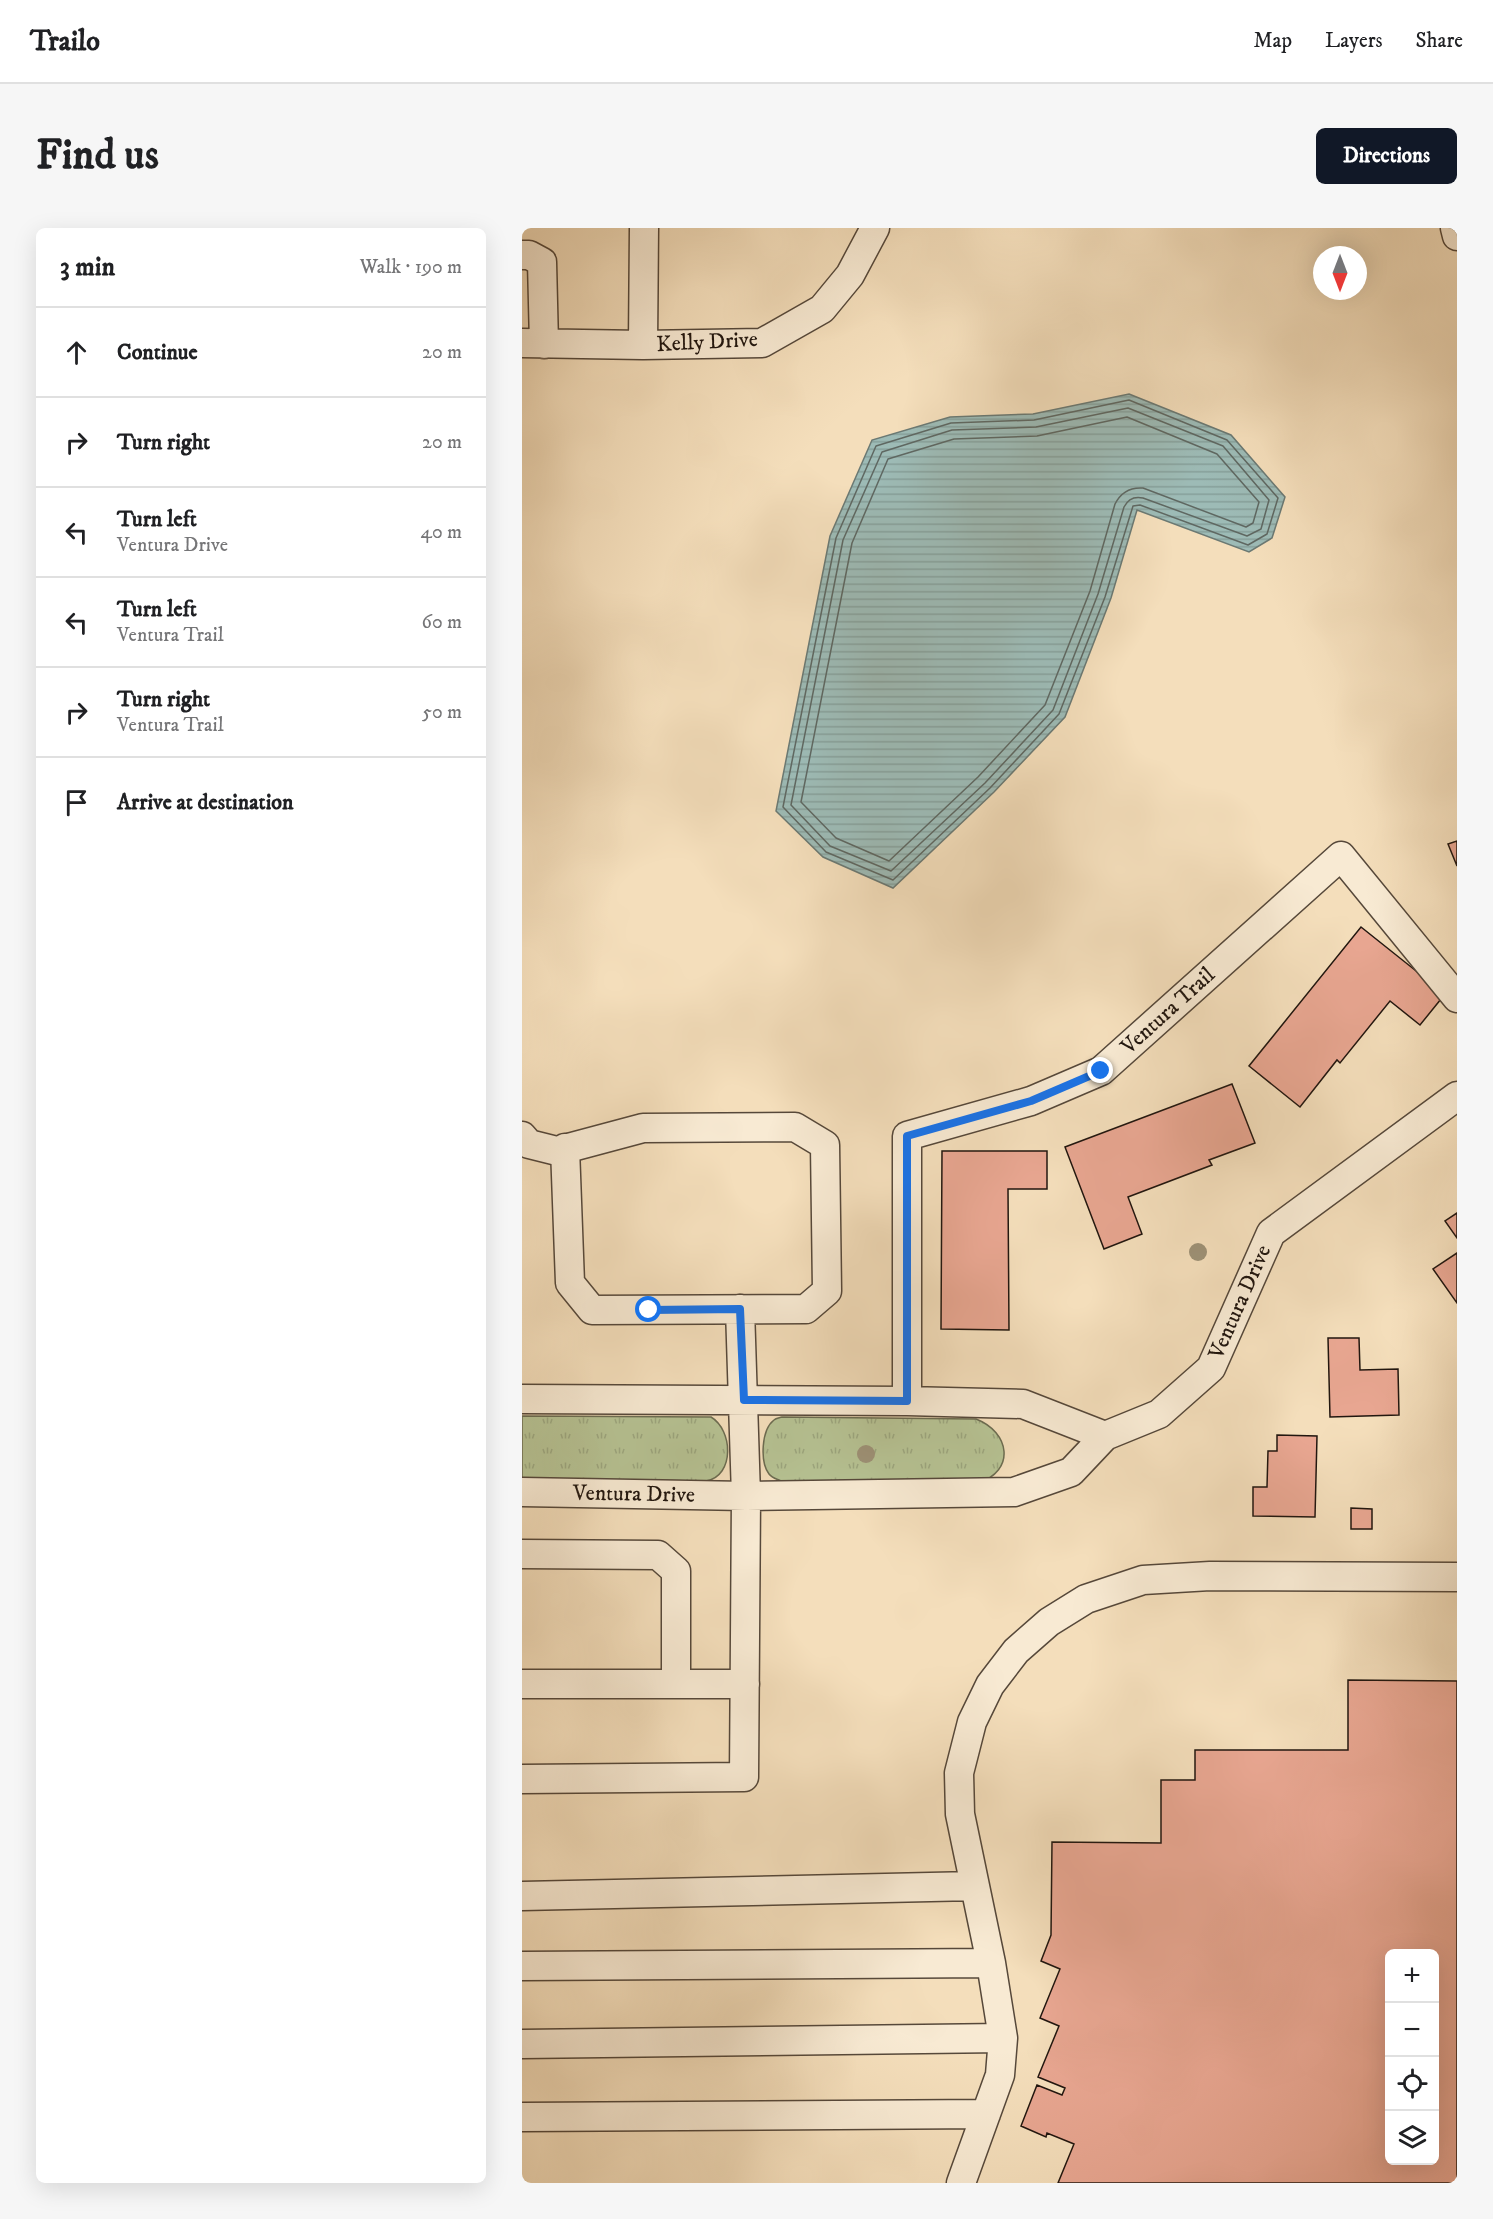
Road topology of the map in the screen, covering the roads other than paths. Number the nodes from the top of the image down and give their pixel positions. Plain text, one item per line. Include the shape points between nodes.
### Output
1 (644, 228) edge
2 (875, 228) edge
3 (1455, 228) edge
4 (1457, 236) edge
5 (522, 255) edge
6 (533, 344) edge
7 (643, 345) junction
8 (1457, 998) edge
9 (1457, 1096) edge
10 (522, 1136) edge
11 (565, 1149) junction
12 (740, 1309) junction
13 (522, 1399) edge
14 (744, 1400) junction
15 (907, 1401) junction
16 (1105, 1436) junction
17 (522, 1492) edge
18 (746, 1496) junction
19 (522, 1554) edge
20 (1457, 1577) edge
21 (522, 1684) edge
22 (676, 1684) junction
23 (745, 1684) junction
24 (522, 1779) edge
25 (975, 1886) junction
26 (522, 1896) edge
27 (991, 1963) junction
28 (522, 1966) edge
29 (1003, 2038) junction
30 (522, 2044) edge
31 (986, 2114) junction
32 (522, 2117) edge
33 (961, 2183) edge

1 - 7 street
2 - 7 street, Kelly Drive via 850,275 822,309 762,343
3 - 4 street
5 - 6 street via 542,262
6 - 7 street, Kelly Drive
8 - 15 street, Ventura Trail via 1341,856 1101,1071 1031,1101 907,1136
9 - 16 street, Ventura Drive via 1271,1233 1211,1368 1159,1414
10 - 11 street via 529,1144 557,1151
11 - 12 street via 570,1283 592,1310
11 - 12 street via 643,1128 795,1127 825,1144 827,1291 806,1309
12 - 14 street
13 - 14 street
14 - 15 street
14 - 18 street
15 - 16 street via 1023,1404
16 - 18 street, Ventura Drive via 1071,1472 1014,1492
17 - 18 street, Ventura Drive
18 - 23 street
19 - 22 street via 658,1555 676,1571
20 - 25 street via 1210,1576 1143,1580 1086,1599 1049,1622 1016,1651 990,1685 964,1749 959,1773 960,1814
21 - 22 street
22 - 23 street
23 - 24 street via 744,1777
25 - 26 street
25 - 27 street
27 - 28 street
27 - 29 street
29 - 30 street
29 - 31 street via 1000,2075
31 - 32 street
31 - 33 street

